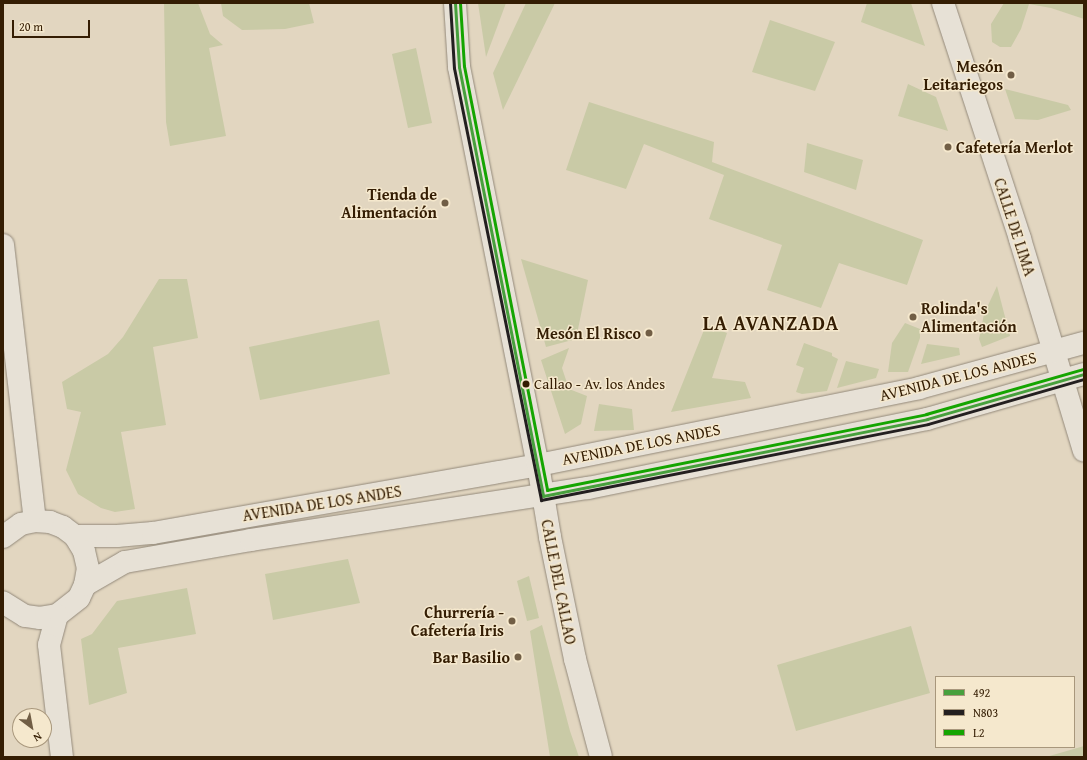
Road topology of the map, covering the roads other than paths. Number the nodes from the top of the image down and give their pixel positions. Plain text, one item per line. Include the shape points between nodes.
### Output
1 (455, 3) edge
2 (943, 3) edge
3 (3, 245) edge
4 (6, 292) edge
5 (1084, 343) edge
6 (1053, 351) junction
7 (1084, 374) edge
8 (1064, 381) junction
9 (1084, 451) edge
10 (538, 465) junction
11 (543, 496) junction
12 (35, 521) junction
13 (75, 536) junction
14 (3, 537) edge
15 (85, 585) junction
16 (3, 602) edge
17 (57, 615) junction
18 (62, 757) edge
19 (601, 757) edge

1 - 10 main road, CALLE DEL CALLAO via 459,67
2 - 6 main road, CALLE DE LIMA
3 - 4 main road
4 - 12 main road
5 - 6 main road, AVENIDA DE LOS ANDES
6 - 8 main road, CALLE DE LIMA
6 - 10 main road, AVENIDA DE LOS ANDES via 919,388
7 - 8 main road, AVENIDA DE LOS ANDES
8 - 9 main road, CALLE DE LIMA
8 - 11 main road, AVENIDA DE LOS ANDES via 927,419 829,441
10 - 11 main road, CALLE DEL CALLAO
10 - 13 main road, AVENIDA DE LOS ANDES via 152,533
11 - 15 main road, AVENIDA DE LOS ANDES via 258,538 125,562
11 - 19 main road, CALLE DEL CALLAO via 575,659
12 - 13 main road via 63,527
12 - 14 main road via 21,524
13 - 15 main road via 86,556 88,568
15 - 17 main road via 79,598
16 - 17 main road via 25,616 40,618
17 - 18 main road via 49,646

